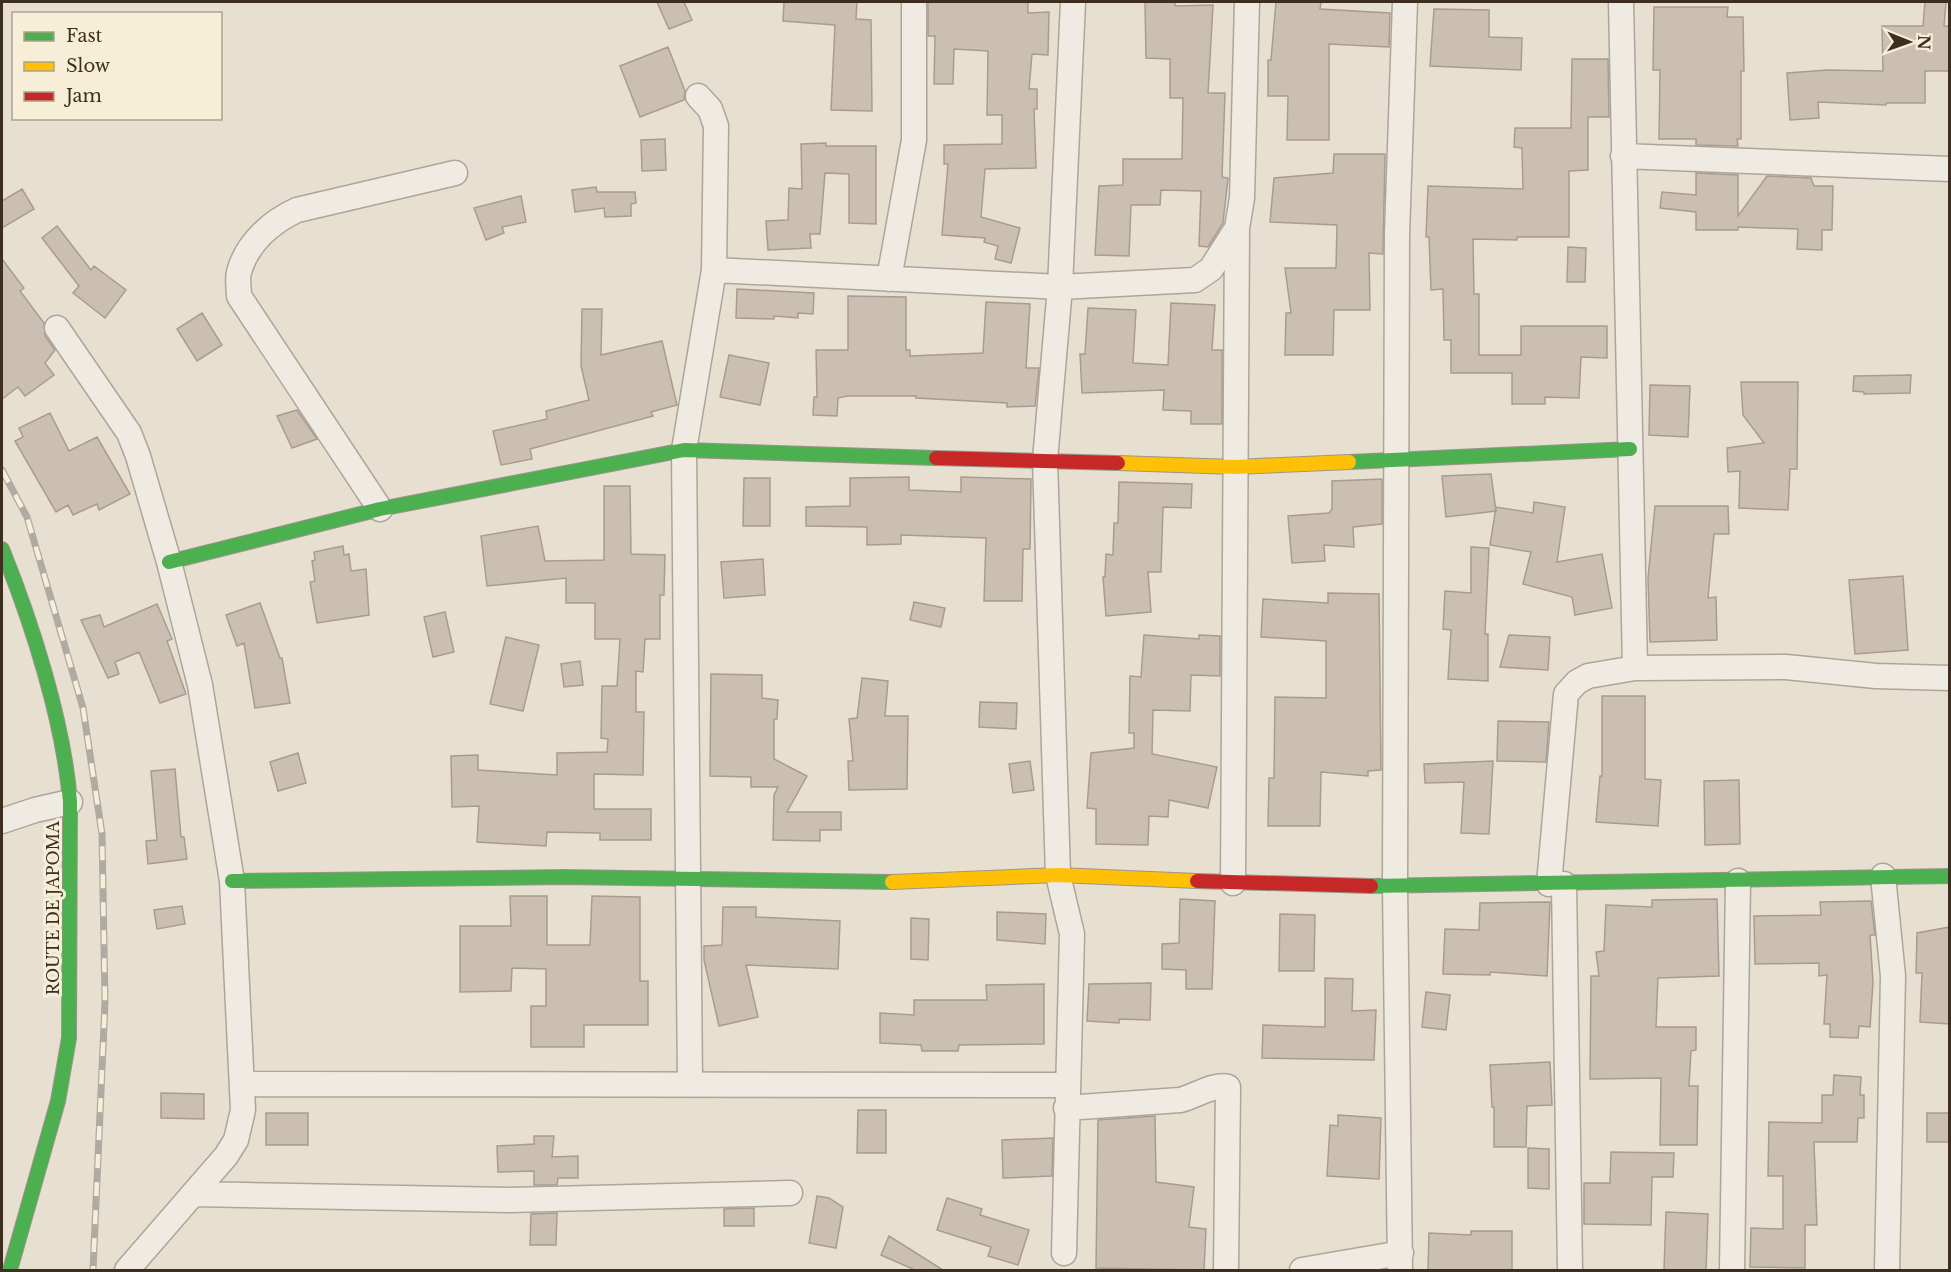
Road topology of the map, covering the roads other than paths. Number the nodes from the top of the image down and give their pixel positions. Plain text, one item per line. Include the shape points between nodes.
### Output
1 (914, 2) edge
2 (1073, 2) edge
3 (1248, 2) edge
4 (1405, 2) edge
5 (1621, 2) edge
6 (698, 96) dead end
7 (1623, 156) junction
8 (1950, 169) edge
9 (455, 173) dead end
10 (1237, 228) junction
11 (714, 270) junction
12 (889, 279) junction
13 (1060, 286) junction
14 (57, 328) dead end
15 (1629, 449) junction
16 (684, 450) junction
17 (1045, 460) junction
18 (1398, 461) junction
19 (1235, 467) junction
20 (380, 509) junction
21 (2, 549) edge
22 (169, 562) junction
23 (1635, 668) junction
24 (1950, 678) edge
25 (70, 802) junction
26 (2, 821) edge
27 (1058, 875) junction
28 (1883, 876) junction
29 (1950, 876) edge
30 (690, 880) junction
31 (232, 881) junction
32 (1738, 881) junction
33 (1233, 884) junction
34 (1557, 884) junction
35 (1395, 886) junction
36 (690, 1083) junction
37 (242, 1084) junction
38 (1067, 1096) junction
39 (790, 1193) dead end
40 (193, 1194) junction
41 (1064, 1253) dead end
42 (1401, 1262) edge
43 (10, 1270) edge
44 (127, 1270) edge
45 (1226, 1270) edge
46 (1302, 1270) edge
47 (1570, 1270) edge
48 (1732, 1270) edge
49 (1887, 1270) edge

1 - 12 street via 914,140
2 - 13 street
3 - 10 street via 1242,198
4 - 18 street via 1397,234
5 - 7 street
6 - 11 street via 710,109 716,126
7 - 8 street
7 - 15 street
9 - 20 street via 297,210 277,219 257,238 239,272 239,296
10 - 13 street via 1211,269 1195,279
10 - 19 street
11 - 12 street
11 - 16 street
12 - 13 street
13 - 17 street
14 - 22 street via 129,433
15 - 18 street
15 - 23 street
16 - 17 street
16 - 20 street
16 - 30 street
17 - 19 street
17 - 27 street
18 - 19 street
18 - 35 street
19 - 33 street
20 - 22 street
21 - 25 street, ROUTE DE JAPOMA via 18,585 55,716
22 - 31 street via 206,714
23 - 24 street via 1786,667
23 - 34 street via 1588,676 1566,694
25 - 26 street
25 - 43 street, ROUTE DE JAPOMA via 69,1038 58,1101
27 - 30 street via 900,882
27 - 33 street
27 - 38 street via 1072,934
28 - 29 street
28 - 32 street
28 - 49 street via 1893,976
30 - 31 street
30 - 36 street
31 - 37 street
32 - 34 street
32 - 48 street
33 - 35 street
34 - 35 street
34 - 47 street
35 - 42 street
36 - 37 street
36 - 38 street
37 - 40 street via 243,1110 236,1140
38 - 41 street
38 - 45 street via 1179,1100 1218,1086 1228,1087
39 - 40 street via 509,1200
40 - 44 street
42 - 46 street

